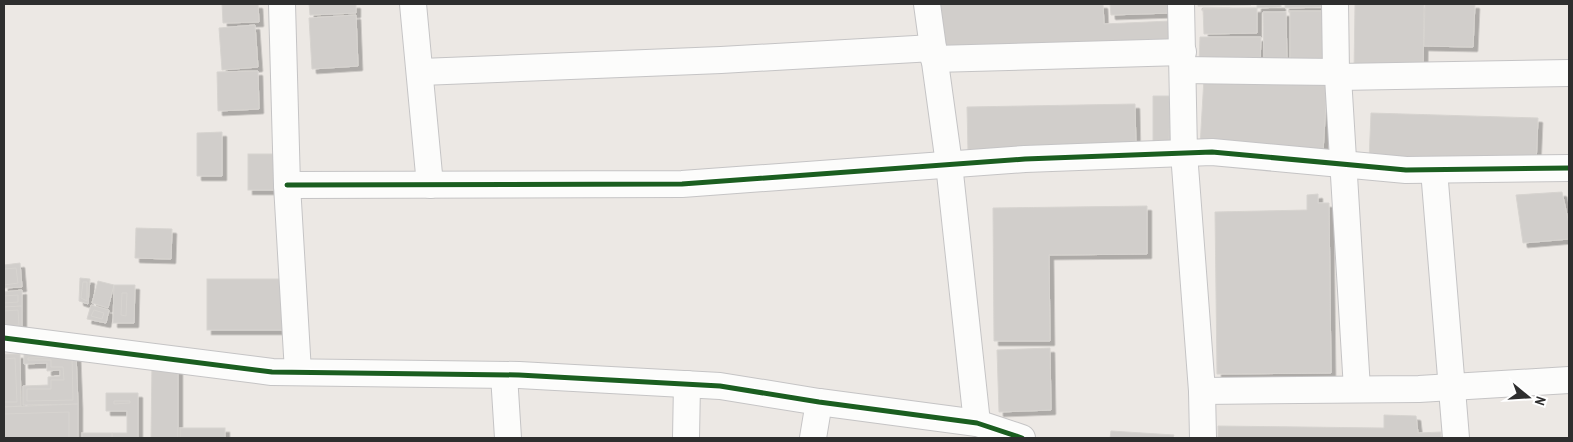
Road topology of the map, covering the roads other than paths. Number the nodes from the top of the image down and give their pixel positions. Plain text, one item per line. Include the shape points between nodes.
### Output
1 (282, 4) edge
2 (413, 4) edge
3 (927, 4) edge
4 (1181, 4) edge
5 (1335, 4) edge
6 (934, 53) junction
7 (1183, 61) junction
8 (421, 72) junction
9 (1569, 73) edge
10 (1337, 74) junction
11 (1184, 153) junction
12 (949, 164) junction
13 (1344, 164) junction
14 (1569, 168) edge
15 (1434, 170) junction
16 (287, 185) junction
17 (430, 185) junction
18 (4, 338) edge
19 (298, 372) junction
20 (504, 375) junction
21 (1569, 380) edge
22 (687, 384) junction
23 (1453, 387) junction
24 (1357, 389) junction
25 (1202, 391) junction
26 (818, 402) junction
27 (977, 423) junction
28 (508, 438) edge
29 (686, 438) edge
30 (813, 438) edge
31 (1022, 438) edge
32 (1203, 438) edge
33 (1456, 438) edge

1 - 16 street
2 - 8 street
3 - 6 street
4 - 7 street
5 - 10 street
6 - 7 street
6 - 8 street
6 - 12 street
7 - 10 street
7 - 11 street
8 - 17 street
9 - 10 street
10 - 13 street
11 - 12 street
11 - 13 street via 1212,152
11 - 25 street
12 - 17 street via 682,184
12 - 27 street
13 - 15 street
13 - 24 street
14 - 15 street
15 - 23 street
16 - 17 street
16 - 19 street
18 - 19 street via 272,372
19 - 20 street
20 - 22 street
20 - 28 street
21 - 23 street
22 - 26 street via 720,386
22 - 29 street
23 - 24 street
23 - 33 street
24 - 25 street
25 - 32 street
26 - 27 street
26 - 30 street
27 - 31 street

